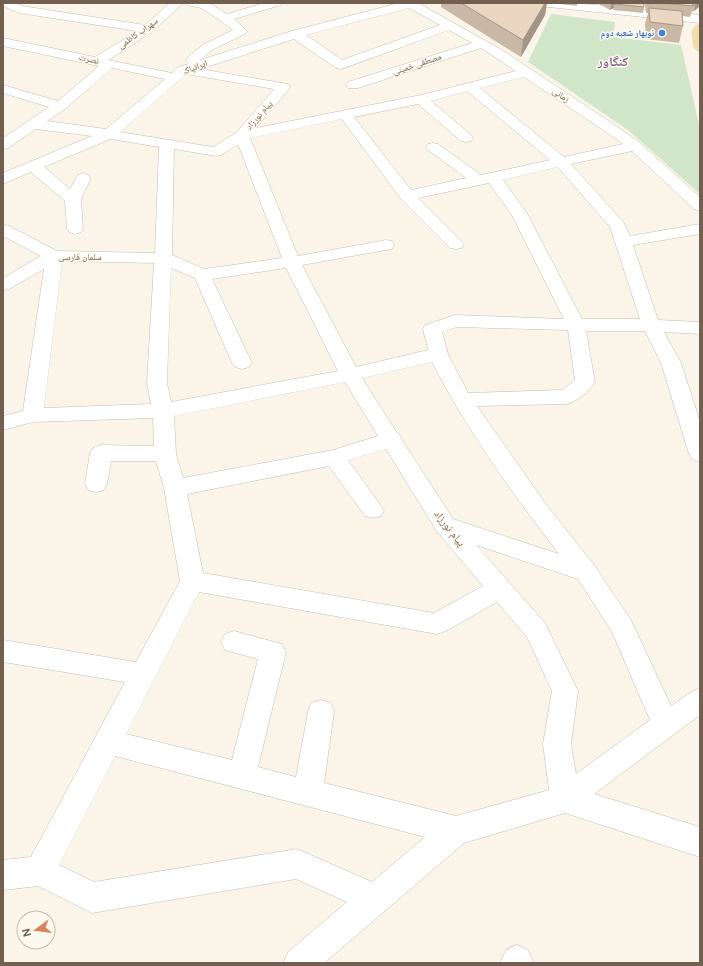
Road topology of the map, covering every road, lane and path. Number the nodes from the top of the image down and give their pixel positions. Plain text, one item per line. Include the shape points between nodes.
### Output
1 (6, 3) edge
2 (177, 3) edge
3 (191, 3) edge
4 (273, 3) edge
5 (409, 3) edge
6 (539, 3) edge
7 (581, 3) edge
8 (658, 3) edge
9 (24, 6) edge
10 (593, 8) junction
11 (700, 16) edge
12 (8, 17) dead end
13 (225, 18) junction
14 (700, 20) edge
15 (450, 26) junction
16 (148, 29) junction
17 (700, 29) edge
18 (296, 34) junction
19 (3, 42) edge
20 (482, 44) junction
21 (700, 47) edge
22 (103, 62) junction
23 (527, 72) junction
24 (178, 74) junction
25 (353, 85) dead end
26 (470, 87) junction
27 (3, 89) edge
28 (421, 99) junction
29 (60, 106) junction
30 (345, 114) junction
31 (34, 124) junction
32 (109, 134) junction
33 (242, 135) junction
34 (466, 138) dead end
35 (167, 143) junction
36 (3, 145) edge
37 (635, 146) junction
38 (433, 147) dead end
39 (561, 162) junction
40 (34, 167) junction
41 (83, 178) dead end
42 (485, 178) junction
43 (3, 179) edge
44 (407, 196) junction
45 (73, 199) junction
46 (700, 206) edge
47 (75, 229) dead end
48 (700, 229) edge
49 (3, 230) edge
50 (624, 242) junction
51 (386, 244) dead end
52 (456, 244) dead end
53 (54, 256) junction
54 (163, 258) junction
55 (292, 262) junction
56 (202, 275) junction
57 (3, 285) edge
58 (652, 324) junction
59 (576, 325) junction
60 (700, 328) edge
61 (438, 354) junction
62 (242, 363) dead end
63 (350, 375) junction
64 (462, 400) junction
65 (163, 410) junction
66 (33, 415) junction
67 (3, 423) edge
68 (392, 439) junction
69 (165, 454) junction
70 (700, 454) edge
71 (334, 457) junction
72 (96, 484) dead end
73 (175, 488) junction
74 (373, 510) dead end
75 (444, 524) junction
76 (586, 572) junction
77 (192, 581) junction
78 (500, 588) junction
79 (234, 642) dead end
80 (3, 652) edge
81 (143, 674) junction
82 (700, 700) edge
83 (321, 712) dead end
84 (666, 724) junction
85 (108, 742) junction
86 (242, 776) junction
87 (308, 793) junction
88 (564, 799) junction
89 (456, 831) junction
90 (700, 842) edge
91 (40, 871) junction
92 (3, 875) edge
93 (375, 898) junction
94 (299, 963) edge

1 - 9 street
2 - 16 street, سهراب کاظمی
3 - 13 street via 204,5
4 - 13 street
5 - 15 street, زمانی
5 - 18 street, ایرانپاک
6 - 10 street
7 - 10 street
8 - 11 street
9 - 12 street
9 - 16 street
10 - 14 street
13 - 24 street via 241,31 208,47
15 - 18 street via 341,65
15 - 20 street, زمانی
16 - 22 street, سهراب کاظمی
17 - 21 main road
18 - 24 street, ایرانپاک
19 - 22 street, نصرت
20 - 23 street, زمانی
20 - 25 street, مصطفی خمینی
22 - 24 street, نصرت
22 - 29 street, سهراب کاظمی
23 - 26 street
23 - 37 street, زمانی
24 - 32 street, ایرانپاک
24 - 33 street, پیام نورزاد via 283,87
26 - 28 street
26 - 39 street
27 - 29 street
28 - 30 street
28 - 34 street
29 - 31 street, سهراب کاظمی
30 - 33 street
30 - 44 street
31 - 32 street
31 - 36 street, سهراب کاظمی
32 - 35 street
32 - 40 street, ایرانپاک
33 - 35 street via 216,152
33 - 55 street, پیام نورزاد
35 - 54 street
37 - 39 street
37 - 46 street, زمانی
38 - 42 street
39 - 42 street
39 - 50 street via 618,226
40 - 43 street, ایرانپاک
40 - 45 street
41 - 45 street
42 - 44 street
42 - 59 street via 520,214
44 - 52 street
45 - 47 street
48 - 50 street
49 - 53 street
50 - 58 street
51 - 55 street
53 - 54 street, سلمان فارسی
53 - 57 street, سلمان فارسی
53 - 66 street
54 - 56 street
54 - 65 street via 157,383
55 - 56 street
55 - 63 street, پیام نورزاد
56 - 62 street
58 - 59 street
58 - 60 street
58 - 70 street via 671,363
59 - 61 street via 455,321 432,329
59 - 64 street via 585,382 567,397
61 - 63 street
61 - 64 street
63 - 65 street
63 - 68 street, پیام نورزاد
64 - 76 street via 537,509
65 - 66 street
65 - 69 street
66 - 67 street
68 - 71 street
68 - 75 street, پیام نورزاد
69 - 72 street via 101,453
69 - 73 street
71 - 73 street
71 - 74 street
73 - 77 street
75 - 76 street
75 - 78 street, پیام نورزاد
76 - 84 street via 622,628
77 - 78 street via 437,624
77 - 81 street
78 - 88 street, پیام نورزاد via 536,630 565,691 557,744
79 - 86 street via 273,652
80 - 81 street
81 - 85 street
82 - 84 street
83 - 87 street
84 - 88 street
85 - 86 street
85 - 91 street
86 - 87 street
87 - 89 street
88 - 89 street
88 - 90 street
89 - 93 street
91 - 92 street
91 - 93 street via 92,898 297,864
93 - 94 street

